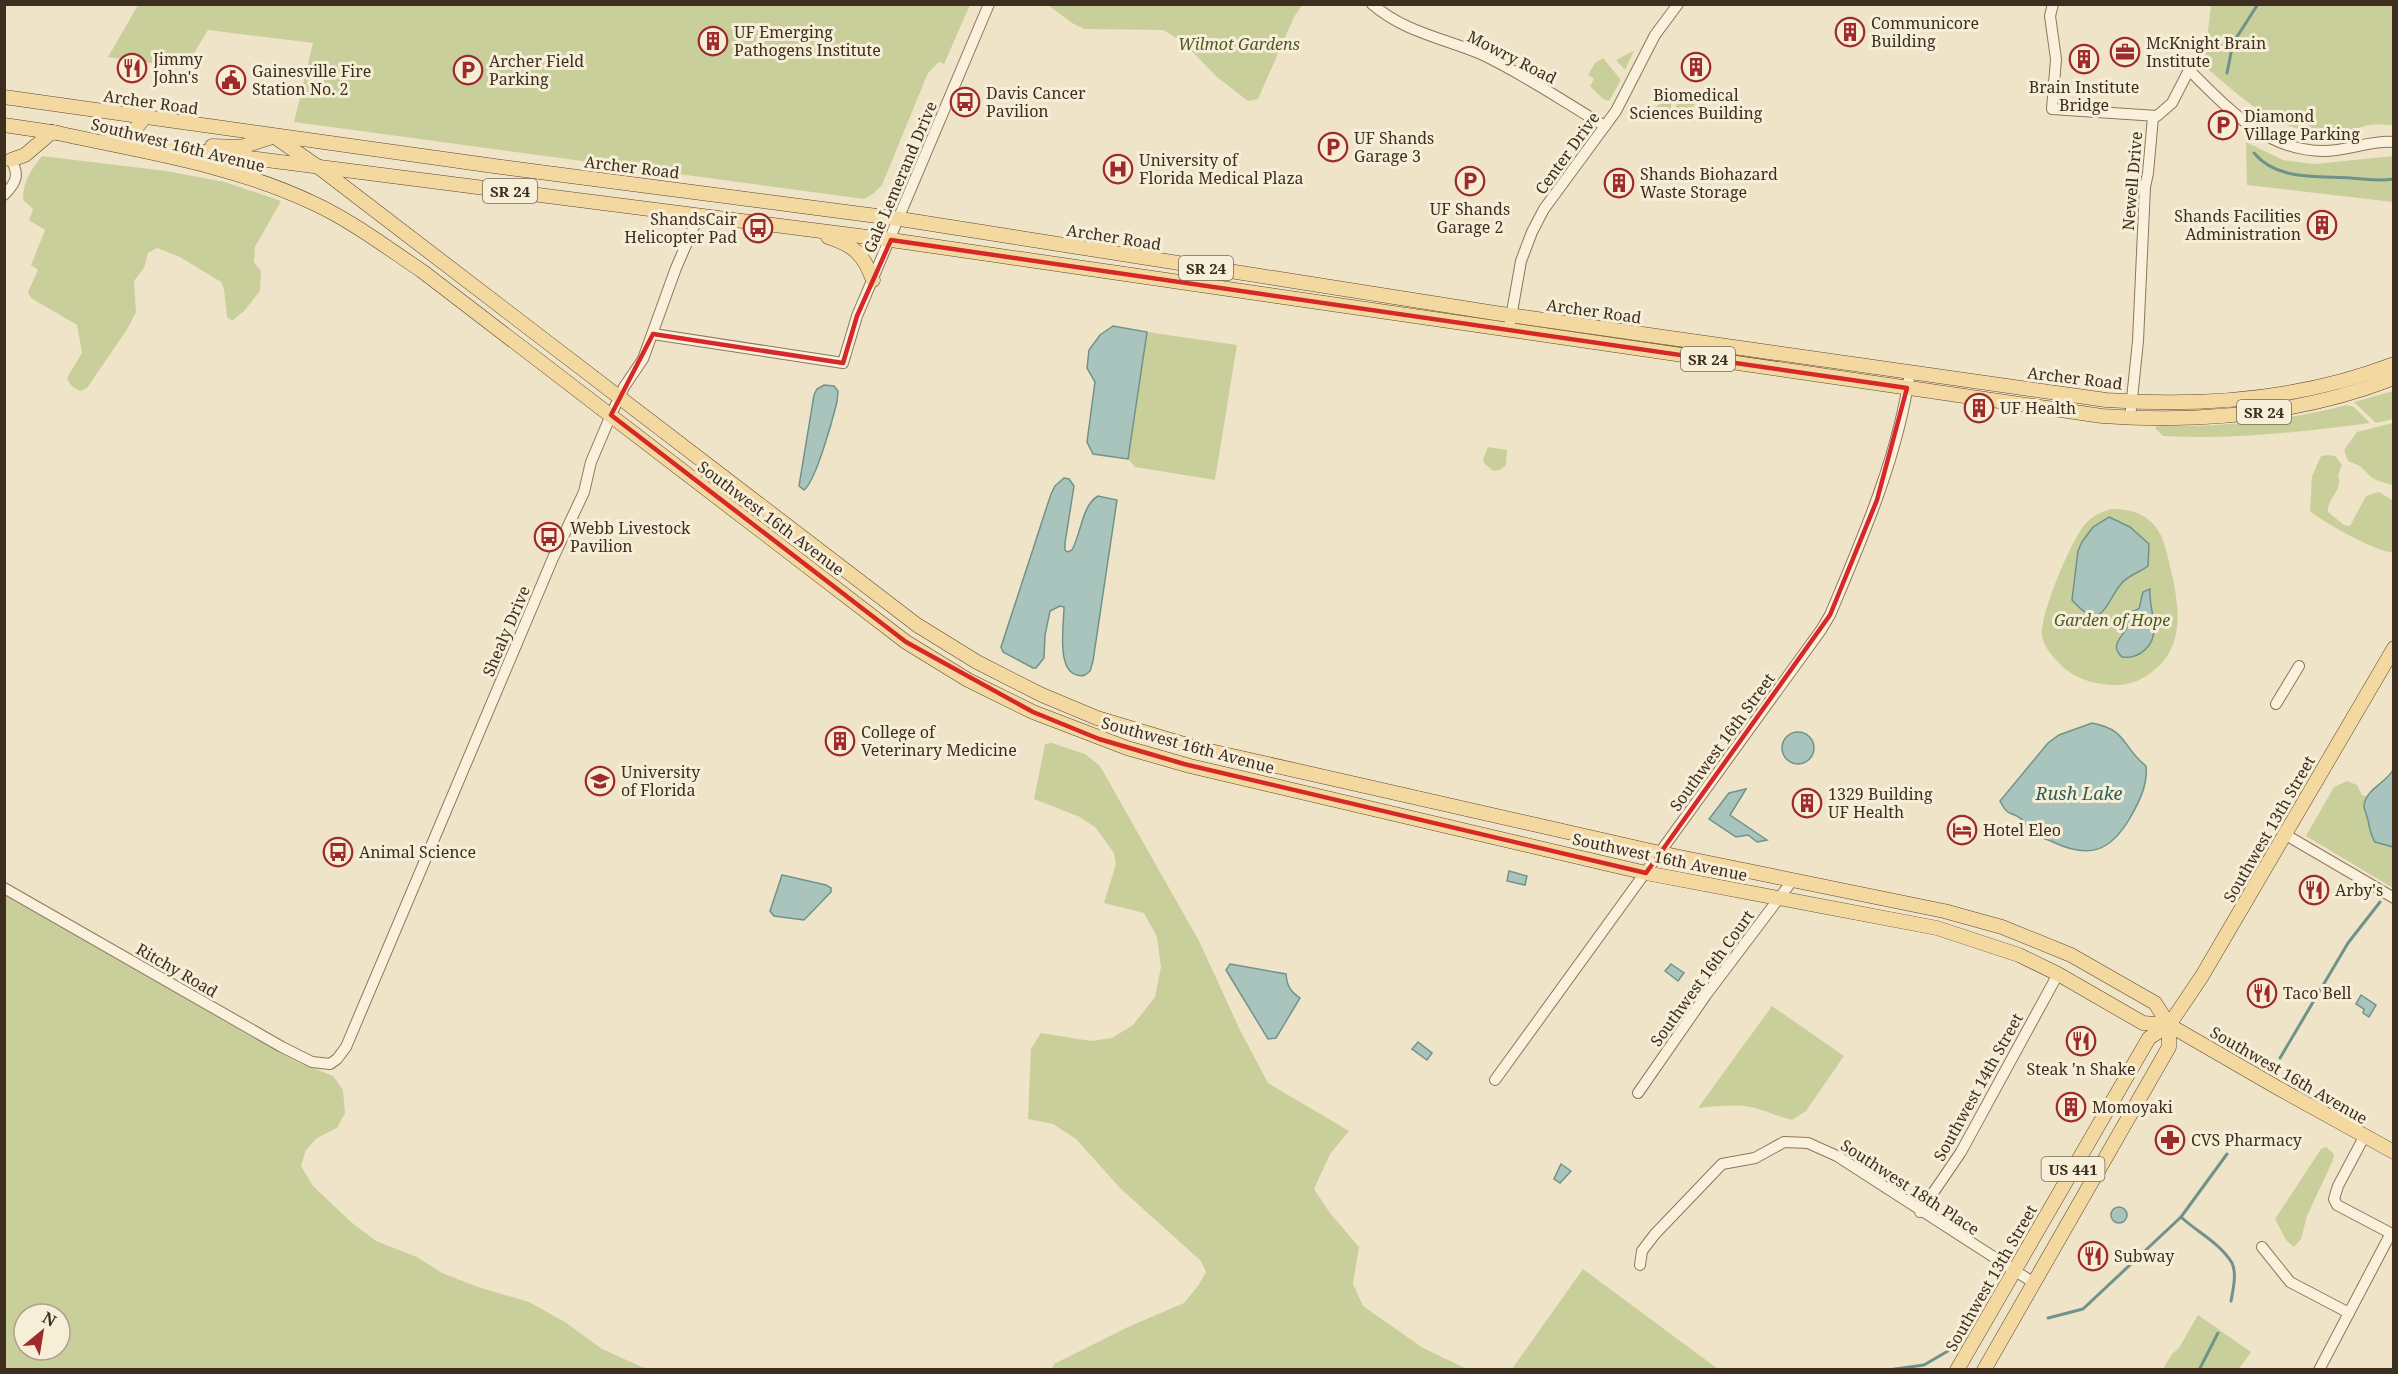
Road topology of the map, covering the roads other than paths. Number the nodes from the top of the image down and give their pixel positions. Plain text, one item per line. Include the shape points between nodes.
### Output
1 (988, 4) edge
2 (1372, 4) edge
3 (1678, 4) edge
4 (2053, 4) edge
5 (7, 101) edge
6 (2152, 117) junction
7 (144, 118) junction
8 (167, 121) junction
9 (4, 125) edge
10 (1605, 126) junction
11 (52, 132) junction
12 (274, 136) junction
13 (110, 140) junction
14 (2394, 142) edge
15 (179, 150) junction
16 (205, 153) junction
17 (7, 162) edge
18 (321, 169) junction
19 (4, 195) edge
20 (699, 215) junction
21 (900, 219) junction
22 (801, 228) junction
23 (891, 240) junction
24 (873, 280) junction
25 (1512, 316) junction
26 (1509, 331) junction
27 (653, 334) junction
28 (2392, 371) edge
29 (1910, 372) junction
30 (1907, 387) junction
31 (619, 399) junction
32 (2132, 401) junction
33 (611, 415) junction
34 (2130, 418) junction
35 (2394, 648) edge
36 (2299, 666) dead end
37 (2276, 704) dead end
38 (2286, 835) junction
39 (1660, 853) junction
40 (1646, 873) junction
41 (1792, 881) junction
42 (4, 888) edge
43 (1780, 898) junction
44 (2394, 898) edge
45 (2058, 974) junction
46 (2169, 1025) junction
47 (337, 1059) joint
48 (1495, 1080) dead end
49 (1638, 1093) dead end
50 (2364, 1137) junction
51 (2394, 1152) edge
52 (1920, 1212) junction
53 (2392, 1234) edge
54 (2262, 1247) dead end
55 (1640, 1265) dead end
56 (2014, 1271) junction
57 (2034, 1283) junction
58 (2349, 1312) junction
59 (1957, 1370) edge
60 (1984, 1370) edge
61 (2319, 1370) edge

1 - 21 street, Gale Lemerand Drive
2 - 10 street, Mowry Road via 1412,29 1502,65
3 - 10 street, Center Drive via 1655,35 1627,93
4 - 6 street, Newell Drive via 2050,16 2056,58 2052,109
5 - 7 main road, Archer Road / SR 24
6 - 14 street via 2172,103 2189,70 2237,116 2280,143 2324,151
6 - 32 street, Newell Drive
7 - 8 main road, Archer Road / SR 24
7 - 13 main road via 134,130
8 - 12 main road, Archer Road / SR 24
8 - 15 main road via 172,143
9 - 11 main road, Archer Road / SR 24
10 - 25 street, Center Drive via 1549,202 1532,232 1521,261
11 - 13 main road, Archer Road / SR 24
11 - 17 main road via 25,155
11 - 33 main road, Southwest 16th Avenue via 252,178 315,204 422,271
12 - 16 main road via 241,147 213,146
12 - 18 main road, Southwest 16th Avenue
12 - 21 main road, Archer Road / SR 24
13 - 15 main road, Archer Road / SR 24
15 - 16 main road, Archer Road / SR 24
16 - 18 main road, Archer Road / SR 24
17 - 19 street via 16,169 17,178
18 - 20 main road, Archer Road / SR 24
18 - 31 main road, Southwest 16th Avenue
20 - 22 main road, Archer Road / SR 24
20 - 27 street, Shealy Drive
21 - 23 street, Gale Lemerand Drive
21 - 25 main road, Archer Road / SR 24
22 - 23 main road, Archer Road / SR 24
22 - 24 main road via 853,248 867,264
23 - 24 street, Gale Lemerand Drive
23 - 26 main road, Archer Road / SR 24
24 - 27 street, Gale Lemerand Drive via 843,363
25 - 26 street, Center Drive
25 - 29 main road, Archer Road / SR 24
26 - 30 main road, Archer Road / SR 24
27 - 31 street, Shealy Drive via 640,367
28 - 32 main road, Archer Road / SR 24 via 2260,397
28 - 34 main road, Archer Road / SR 24 via 2328,400 2263,412 2197,418
29 - 30 street, Southwest 16th Street
29 - 32 main road, Archer Road / SR 24
30 - 34 main road, Archer Road / SR 24
30 - 39 street, Southwest 16th Street via 1877,500 1830,615
31 - 33 street, Shealy Drive
31 - 39 main road, Southwest 16th Avenue via 917,625 1042,695 1097,718 1197,748
32 - 34 street, Newell Drive
33 - 40 main road, Southwest 16th Avenue via 906,642 968,680 1033,712 1099,739 1184,764
33 - 47 street, Shealy Drive via 591,462 584,492 346,1047
35 - 38 main road, Southwest 13th Street / US 441
36 - 37 street
38 - 44 street
38 - 46 main road, Southwest 13th Street / US 441
39 - 40 street, Southwest 16th Street
39 - 41 main road, Southwest 16th Avenue
40 - 43 main road, Southwest 16th Avenue
40 - 48 street, Southwest 16th Street
41 - 43 street, Southwest 16th Court
41 - 46 main road, Southwest 16th Avenue via 1944,911 2035,939 2155,1003
42 - 47 street, Ritchy Road via 282,1047 312,1062 330,1064
43 - 45 main road, Southwest 16th Avenue via 1937,928 2019,955
43 - 49 street, Southwest 16th Court
45 - 46 main road, Southwest 16th Avenue via 2143,1023
45 - 52 street, Southwest 14th Street via 1961,1152
46 - 50 main road, Southwest 16th Avenue
46 - 56 main road, Southwest 13th Street / US 441 via 2149,1038
46 - 57 main road, Southwest 13th Street / US 441 via 2169,1047
50 - 51 main road, Southwest 16th Avenue
50 - 53 street via 2334,1199
52 - 55 street, Southwest 18th Place via 1837,1156 1808,1143 1784,1142 1755,1158 1722,1164 1655,1234 1642,1251
52 - 56 street, Southwest 18th Place
53 - 58 street
54 - 58 street via 2290,1282
56 - 57 street, Southwest 18th Place
56 - 59 main road, Southwest 13th Street / US 441
57 - 60 main road, Southwest 13th Street / US 441
58 - 61 street

